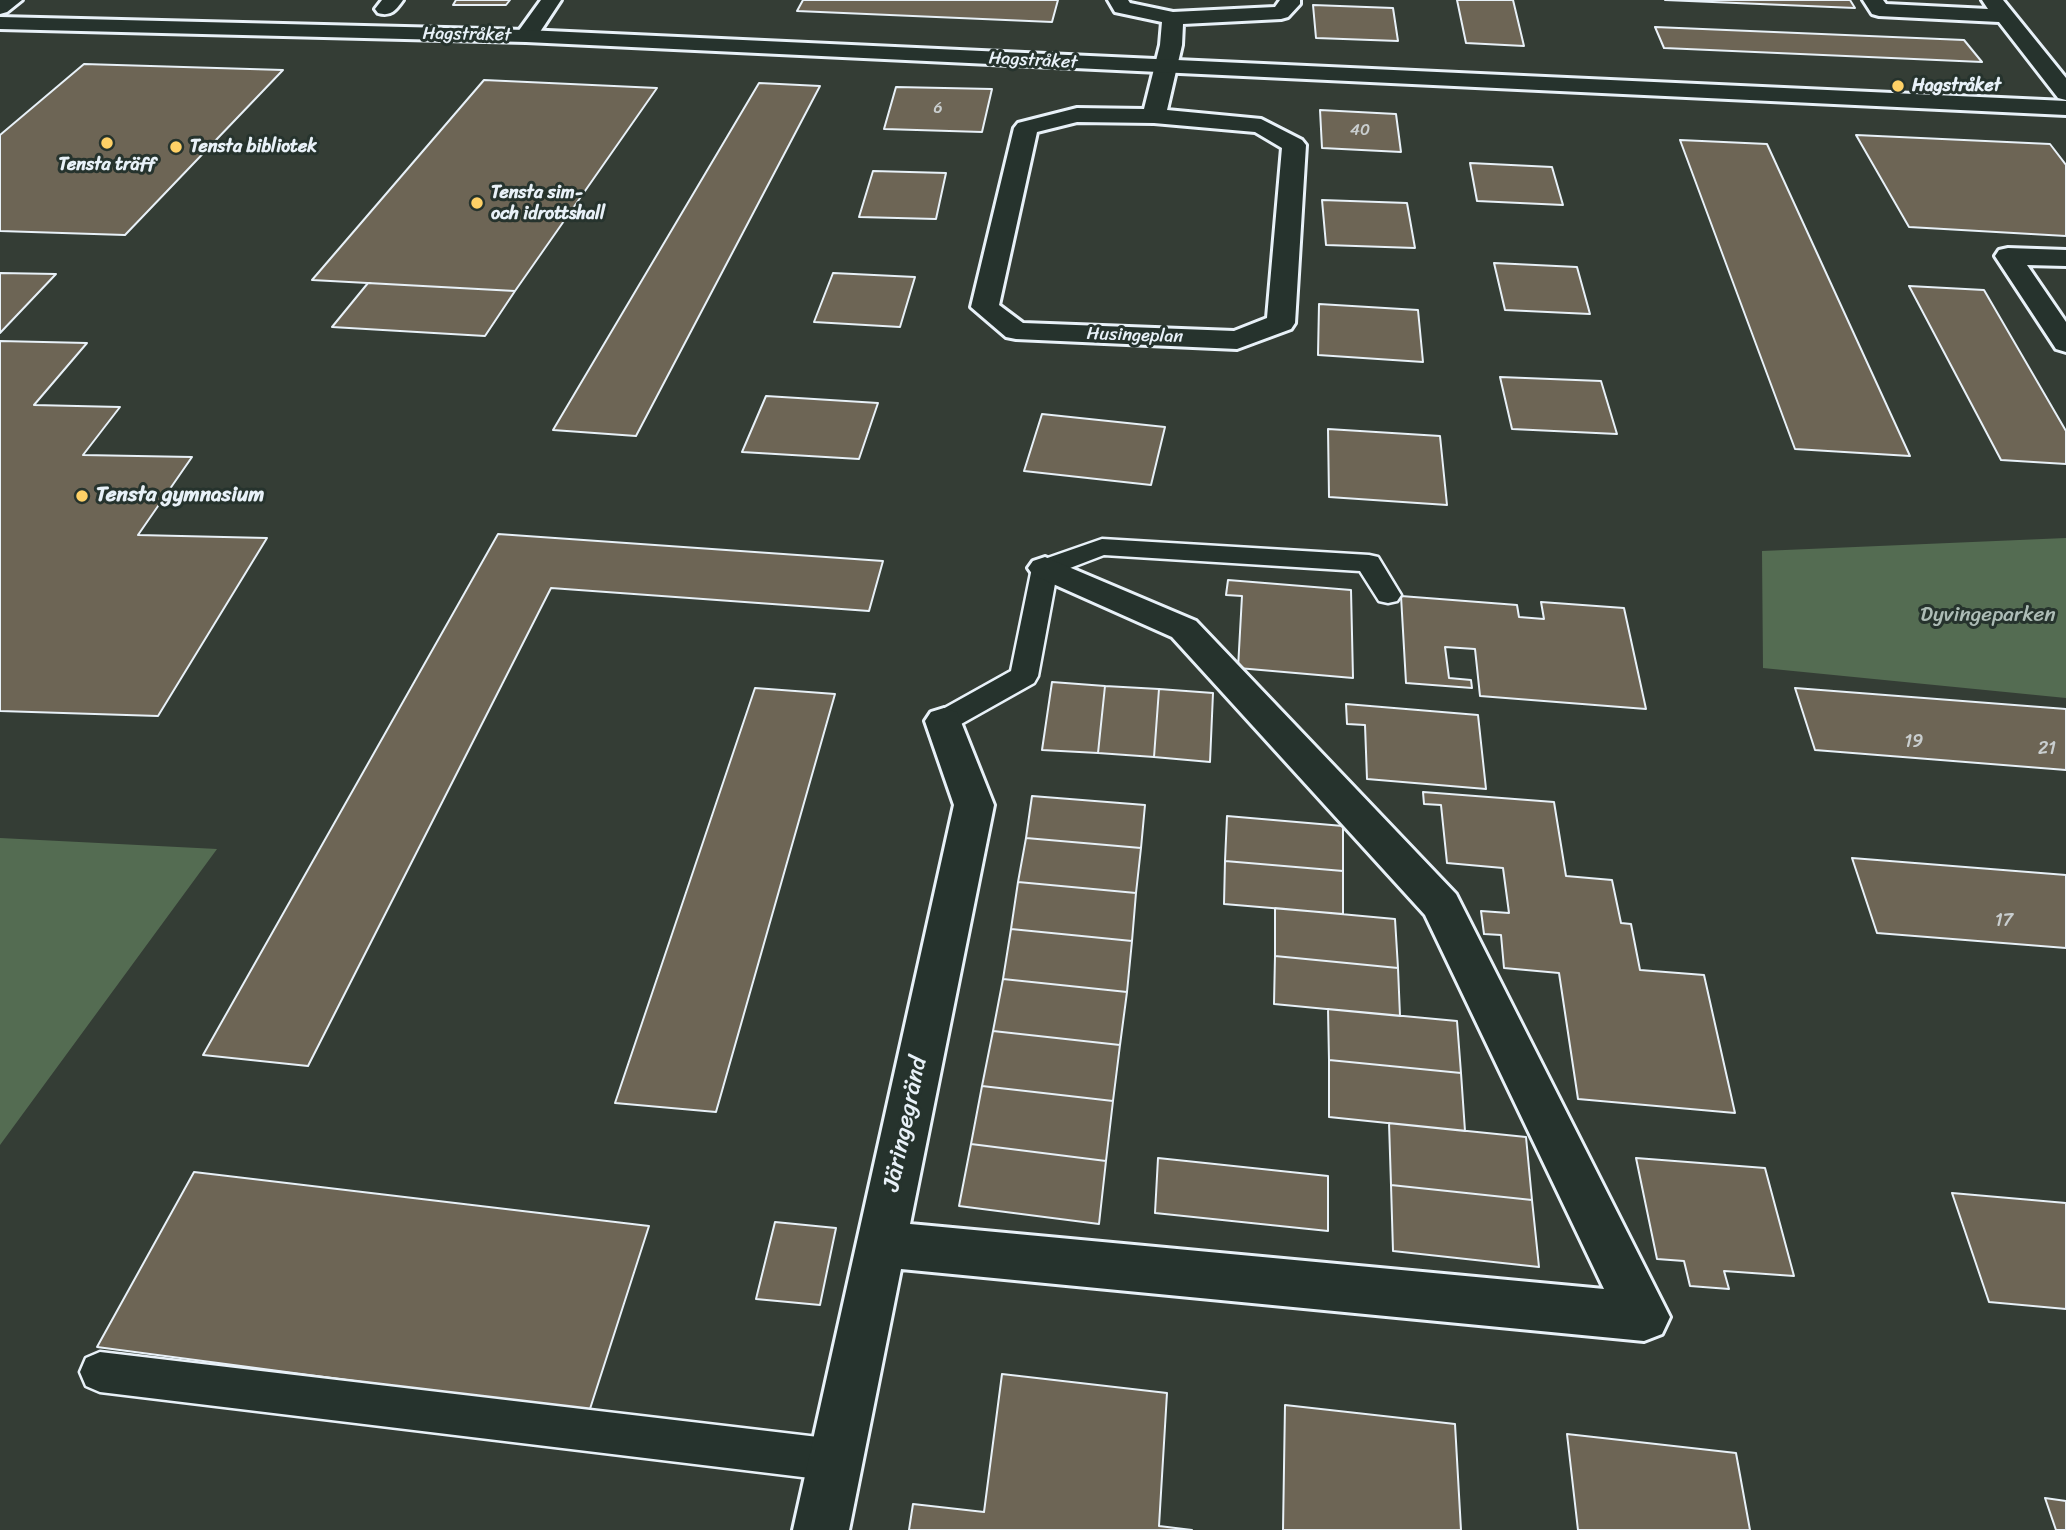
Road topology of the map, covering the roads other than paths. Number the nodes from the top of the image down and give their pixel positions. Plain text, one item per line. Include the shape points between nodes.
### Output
1 (12, 0) edge
2 (551, 0) edge
3 (1118, 0) edge
4 (1290, 0) edge
5 (1873, 0) edge
6 (0, 8) edge
7 (1998, 8) edge
8 (1173, 18) junction
9 (0, 23) edge
10 (526, 36) junction
11 (1165, 67) junction
12 (2066, 93) edge
13 (2066, 108) edge
14 (1154, 116) junction
15 (2066, 258) edge
16 (2066, 343) edge
17 (1045, 568) junction
18 (1388, 594) dead end
19 (944, 721) joint
20 (880, 1244) junction
21 (100, 1373) dead end
22 (835, 1460) junction
23 (821, 1530) edge

1 - 6 street
2 - 10 street
3 - 8 street via 1122,8
4 - 8 street via 1281,13
5 - 7 street via 1879,10
7 - 12 street
8 - 11 street
9 - 10 street, Hagstråket
10 - 11 street, Hagstråket
11 - 13 street, Hagstråket
11 - 14 street
14 - 14 street, Husingeplan via 1077,115 1026,128 985,307 1016,331 1237,340 1281,323 1293,145 1261,126
15 - 16 street via 2008,256
17 - 18 lane via 1102,547 1369,563
17 - 19 lane via 1024,676
17 - 20 street via 1184,629 1441,905 1644,1317
19 - 20 street, Järingegränd via 974,805
20 - 22 street, Järingegränd
21 - 22 lane
22 - 23 street, Järingegränd

